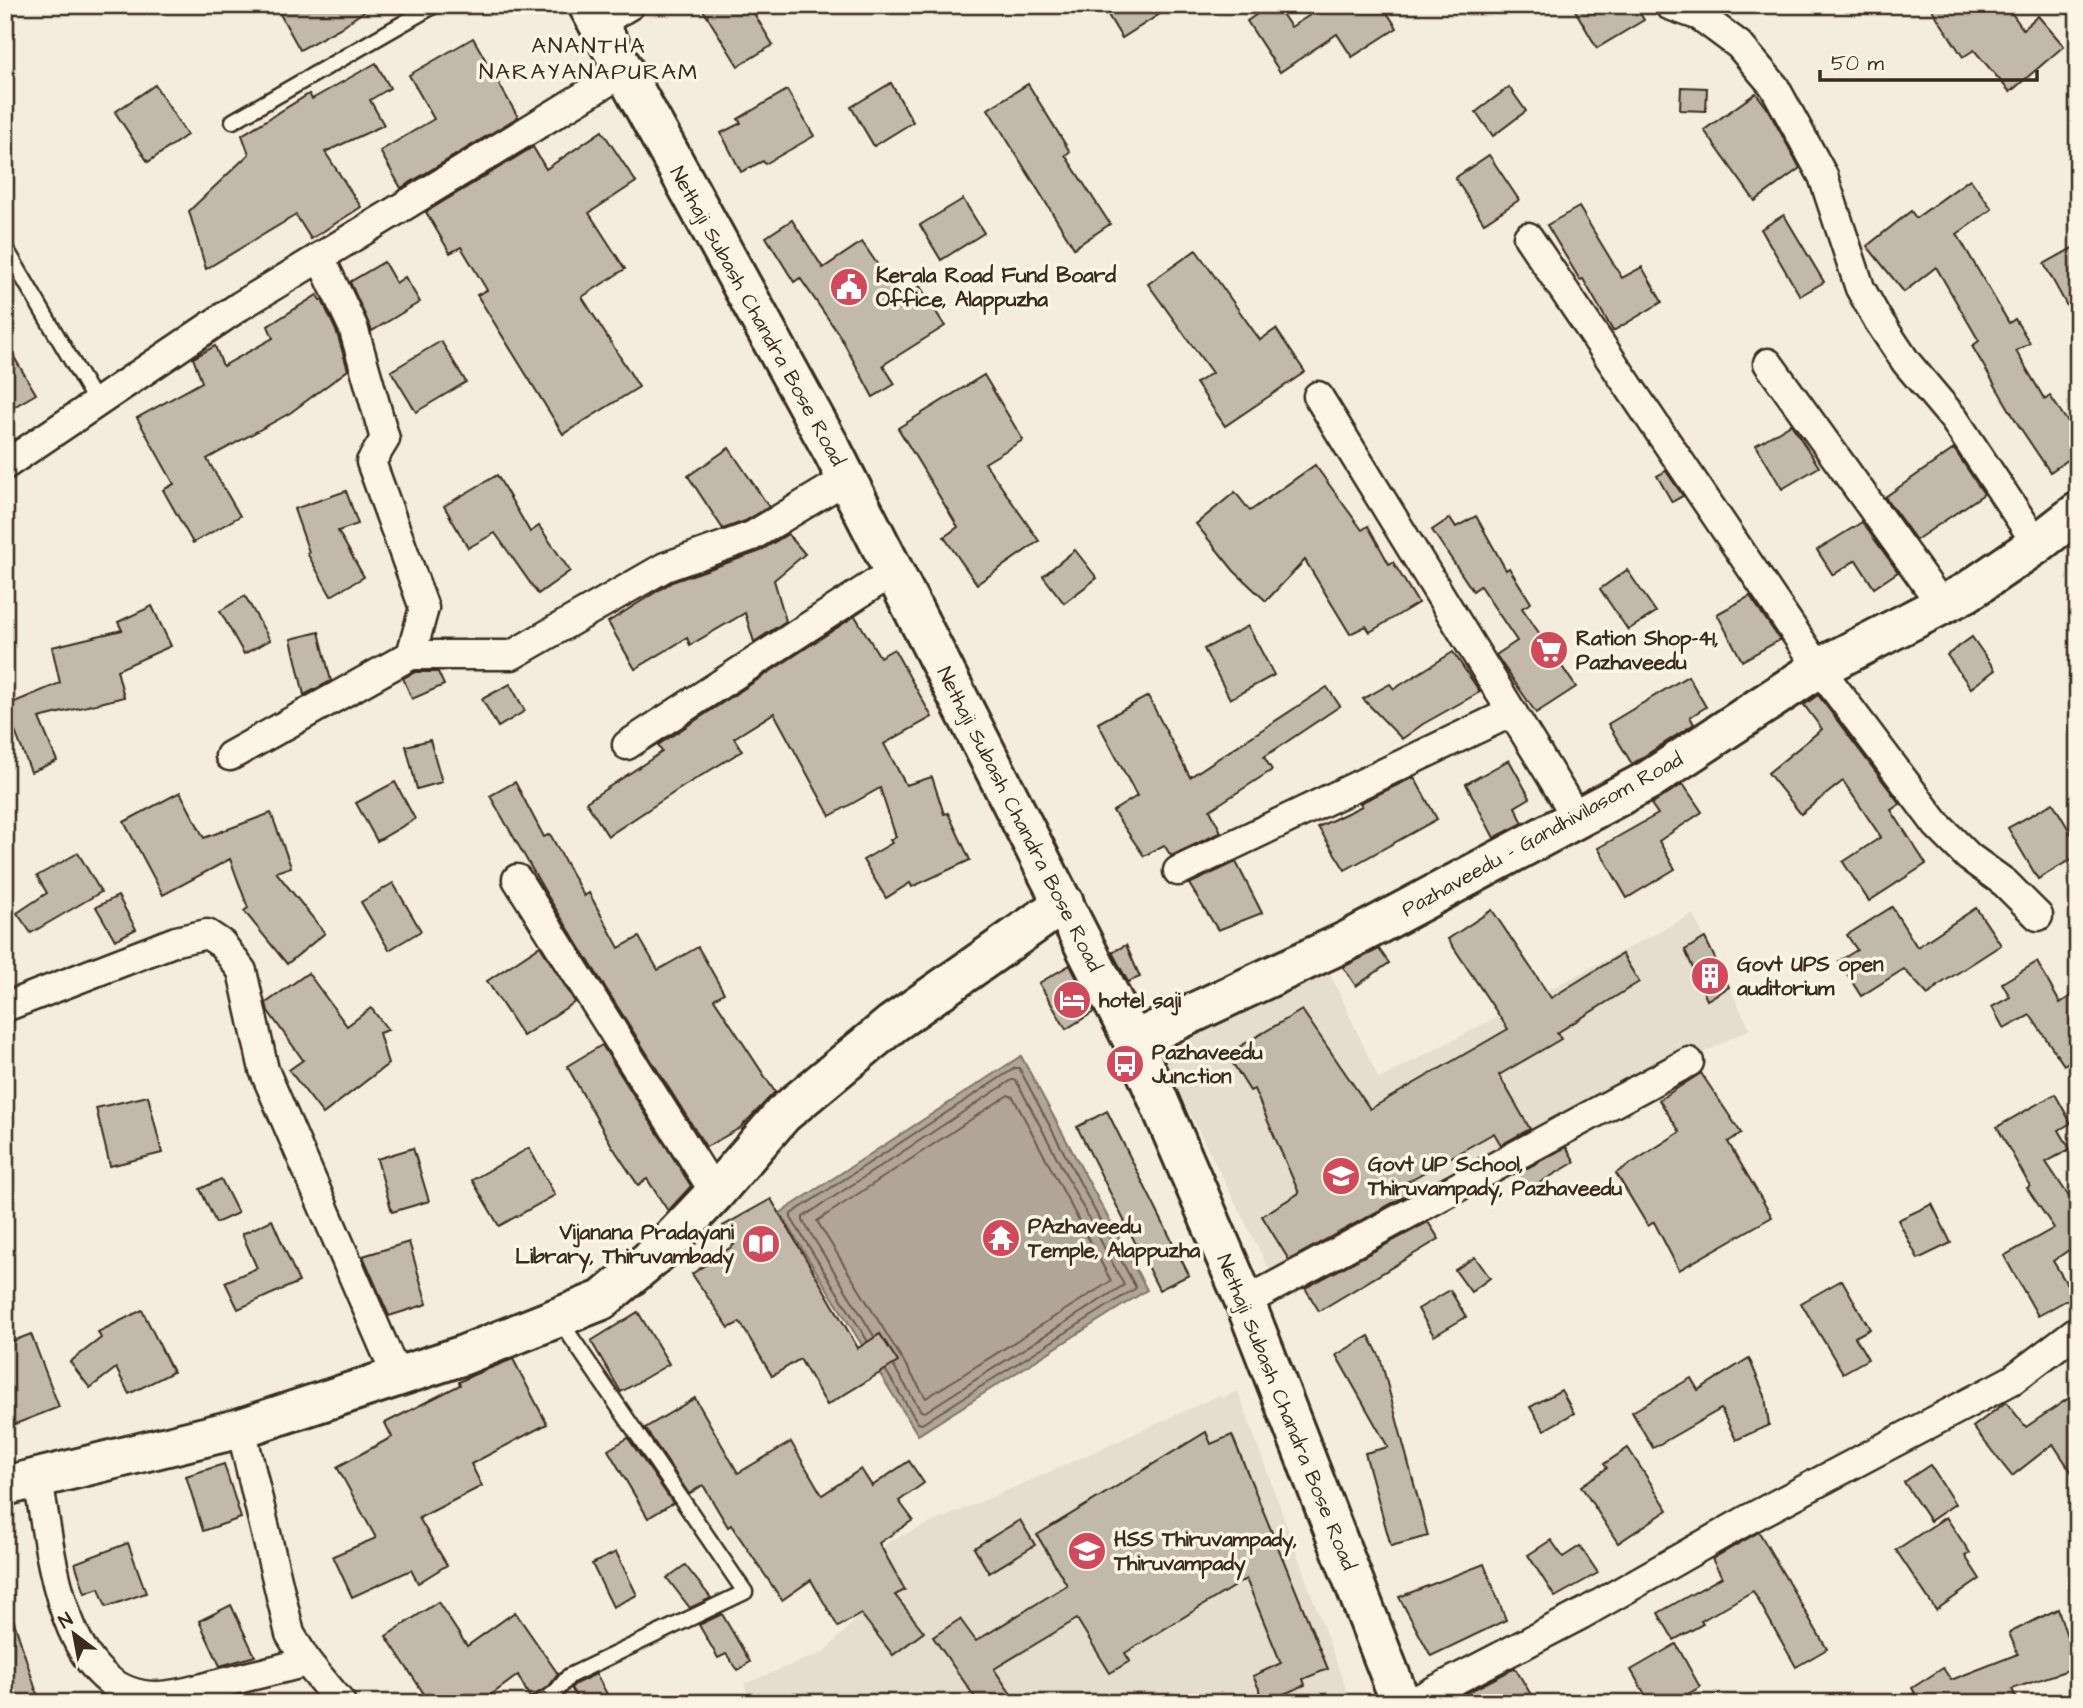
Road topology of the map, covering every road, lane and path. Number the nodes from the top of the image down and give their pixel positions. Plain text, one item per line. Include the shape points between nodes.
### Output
1 (435, 5) edge
2 (1669, 5) edge
3 (605, 11) edge
4 (625, 71) junction
5 (233, 121) dead end
6 (1528, 237) dead end
7 (5, 247) edge
8 (320, 257) junction
9 (1768, 363) dead end
10 (1318, 396) dead end
11 (97, 404) junction
12 (5, 465) edge
13 (846, 479) junction
14 (2078, 512) edge
15 (2037, 544) junction
16 (894, 571) junction
17 (1941, 605) junction
18 (411, 656) junction
19 (1819, 668) junction
20 (1513, 712) junction
21 (627, 745) dead end
22 (230, 756) dead end
23 (1577, 818) junction
24 (1178, 872) dead end
25 (517, 878) dead end
26 (1064, 903) junction
27 (2038, 916) dead end
28 (7, 999) edge
29 (1133, 1041) junction
30 (1689, 1062) dead end
31 (715, 1193) junction
32 (1245, 1302) junction
33 (557, 1317) junction
34 (2078, 1330) edge
35 (397, 1377) junction
36 (241, 1428) junction
37 (22, 1482) edge
38 (307, 1662) junction
39 (121, 1696) edge
40 (341, 1703) edge
41 (538, 1703) edge
42 (1401, 1703) edge
43 (1411, 1703) edge

1 - 5 lane
2 - 15 street via 1700,16 1739,45 1774,86 1823,176 1860,288 1878,320 1954,419
3 - 4 main road, Nethaji Subash Chandra Bose Road
4 - 8 street
4 - 13 main road, Nethaji Subash Chandra Bose Road
6 - 19 street
7 - 11 lane
8 - 11 street
8 - 18 street via 353,327 385,439 371,462 424,608
9 - 17 street
10 - 20 street
11 - 12 street
13 - 16 main road, Nethaji Subash Chandra Bose Road
13 - 18 street via 752,536 665,567 512,655
14 - 15 main road, Pazhaveedu - Gandhivilasom Road
15 - 17 main road, Pazhaveedu - Gandhivilasom Road
16 - 21 street
16 - 26 main road, Nethaji Subash Chandra Bose Road
17 - 19 main road, Pazhaveedu - Gandhivilasom Road
18 - 22 street
19 - 23 main road, Pazhaveedu - Gandhivilasom Road via 1649,780
19 - 27 street via 1937,825
20 - 23 street
20 - 24 street
23 - 29 main road, Pazhaveedu - Gandhivilasom Road via 1347,941
25 - 31 street
26 - 29 main road, Nethaji Subash Chandra Bose Road
26 - 31 main road via 892,1024 783,1114
28 - 35 street via 176,941 206,934 222,944 242,971 264,1069
29 - 32 main road, Nethaji Subash Chandra Bose Road
30 - 32 street
31 - 33 main road via 659,1252 602,1300
32 - 42 main road, Nethaji Subash Chandra Bose Road
33 - 35 main road
33 - 41 lane via 746,1592 569,1676 555,1693
34 - 43 street via 2012,1380
35 - 36 main road
36 - 37 main road
36 - 38 street via 290,1634
37 - 39 street via 62,1607 83,1648
38 - 39 street via 192,1691 158,1697
38 - 40 street

